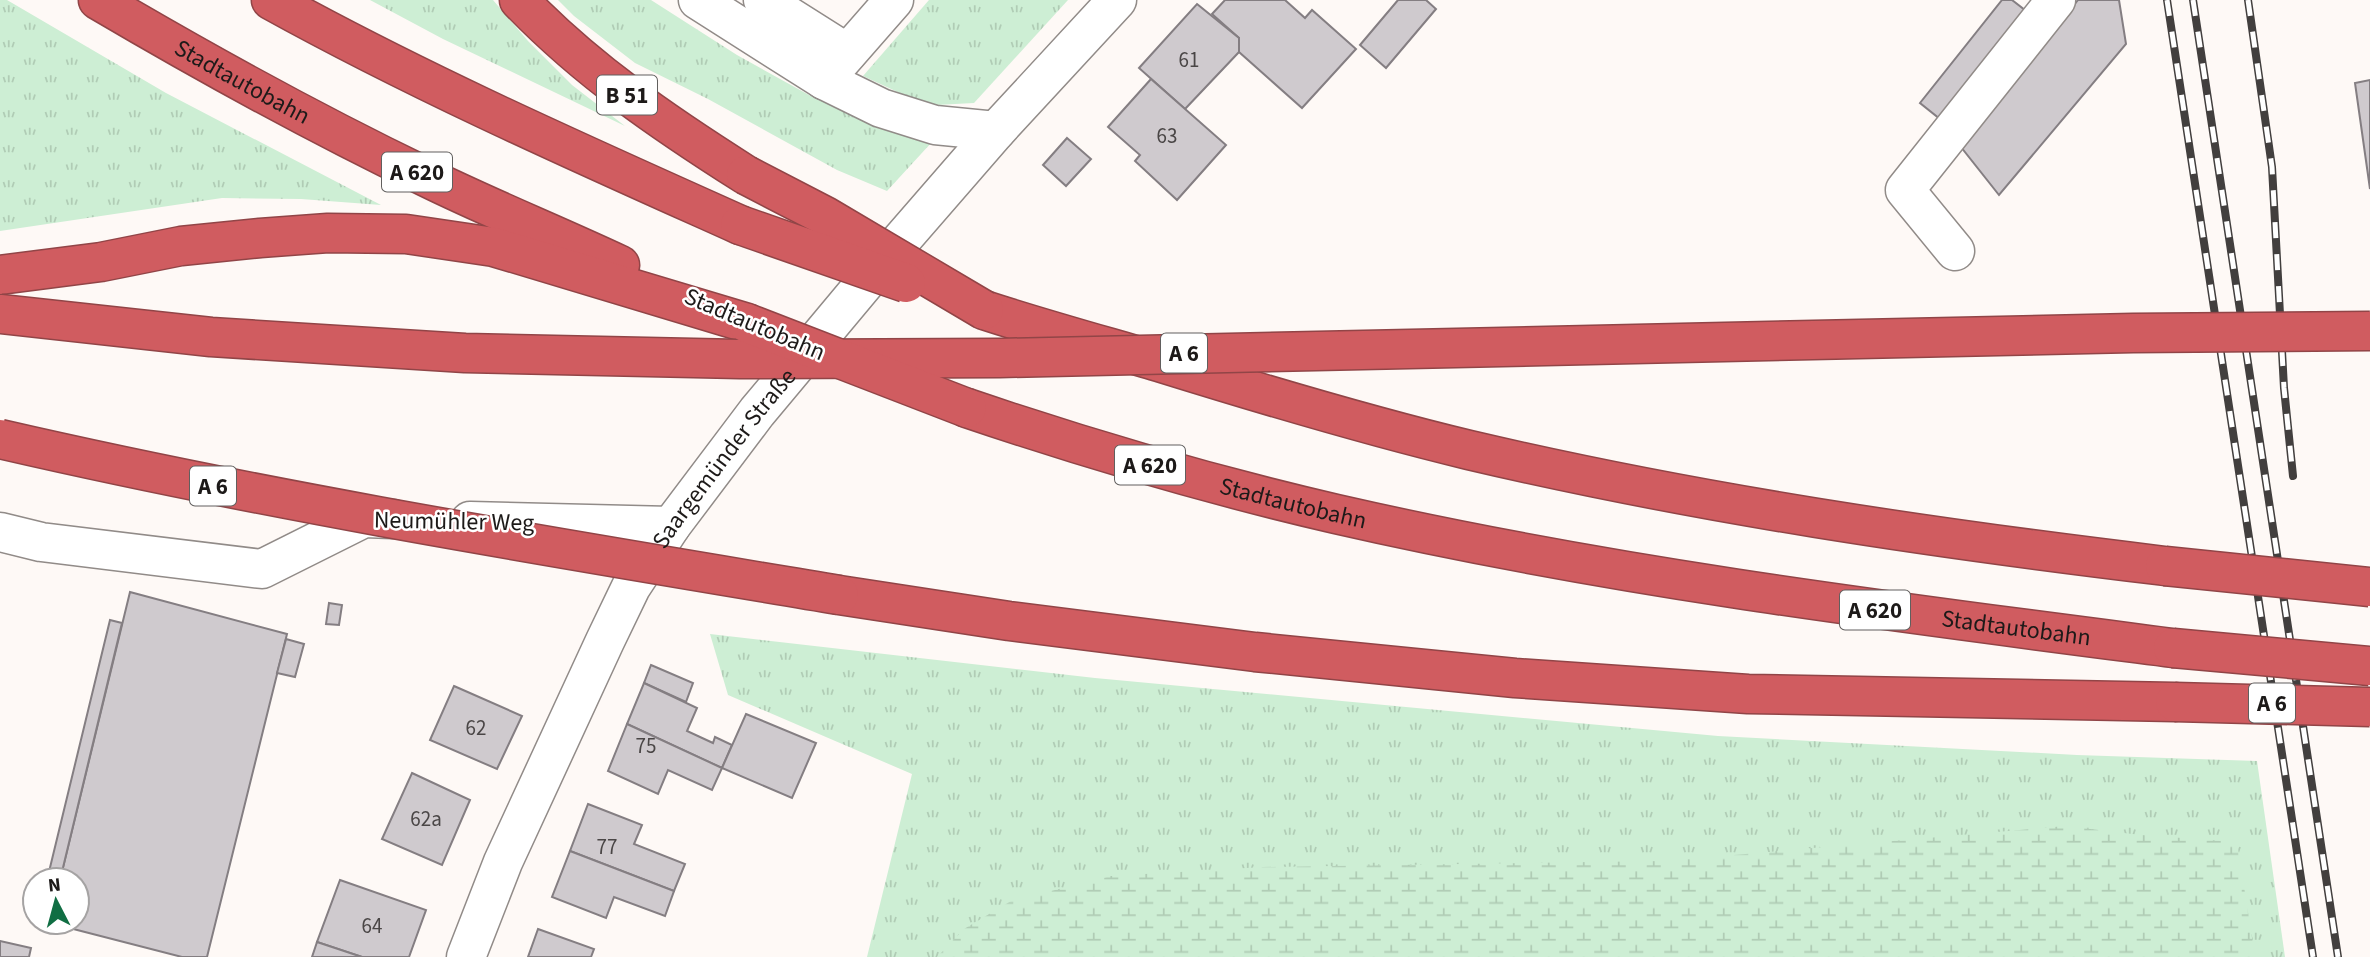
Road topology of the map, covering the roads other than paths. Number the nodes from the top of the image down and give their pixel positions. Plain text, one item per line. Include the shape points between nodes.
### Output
1 (98, 0) edge
2 (271, 0) edge
3 (519, 0) edge
4 (698, 0) edge
5 (763, 0) edge
6 (894, 0) edge
7 (1117, 0) edge
8 (2056, 0) edge
9 (836, 66) junction
10 (996, 131) junction
11 (1955, 251) dead end
12 (0, 275) edge
13 (984, 310) junction
14 (0, 314) edge
15 (747, 323) junction
16 (2370, 331) edge
17 (0, 439) edge
18 (671, 526) junction
19 (0, 532) edge
20 (2370, 587) edge
21 (2370, 666) edge
22 (2370, 707) edge
23 (466, 957) edge

1 - 15 highway, Stadtautobahn / A 620 via 187,53 406,167
2 - 13 highway, bridge via 517,124 740,225
3 - 13 highway, B 51, bridge via 553,36 659,119 746,175
4 - 9 street
5 - 9 street
6 - 9 street
7 - 10 street, Saargemünder Straße
8 - 11 street via 1905,190
9 - 10 street via 881,108 934,125
10 - 18 street, Saargemünder Straße via 766,402
12 - 15 highway via 260,238 406,234 494,247
13 - 20 highway, bridge via 1315,410 1559,469 1803,517 1976,543
14 - 16 highway, A 6, bridge via 211,337 465,353 740,359
15 - 21 highway, Stadtautobahn / A 620, bridge via 1062,440 1336,514 1578,562 1853,607 2173,648
17 - 22 highway, A 6, bridge via 441,528 1009,621 1255,652 1515,678 1748,694
18 - 19 street, Neumühler Weg via 364,518 262,569 41,542
18 - 23 street, Saargemünder Straße via 631,587 610,630 503,862

